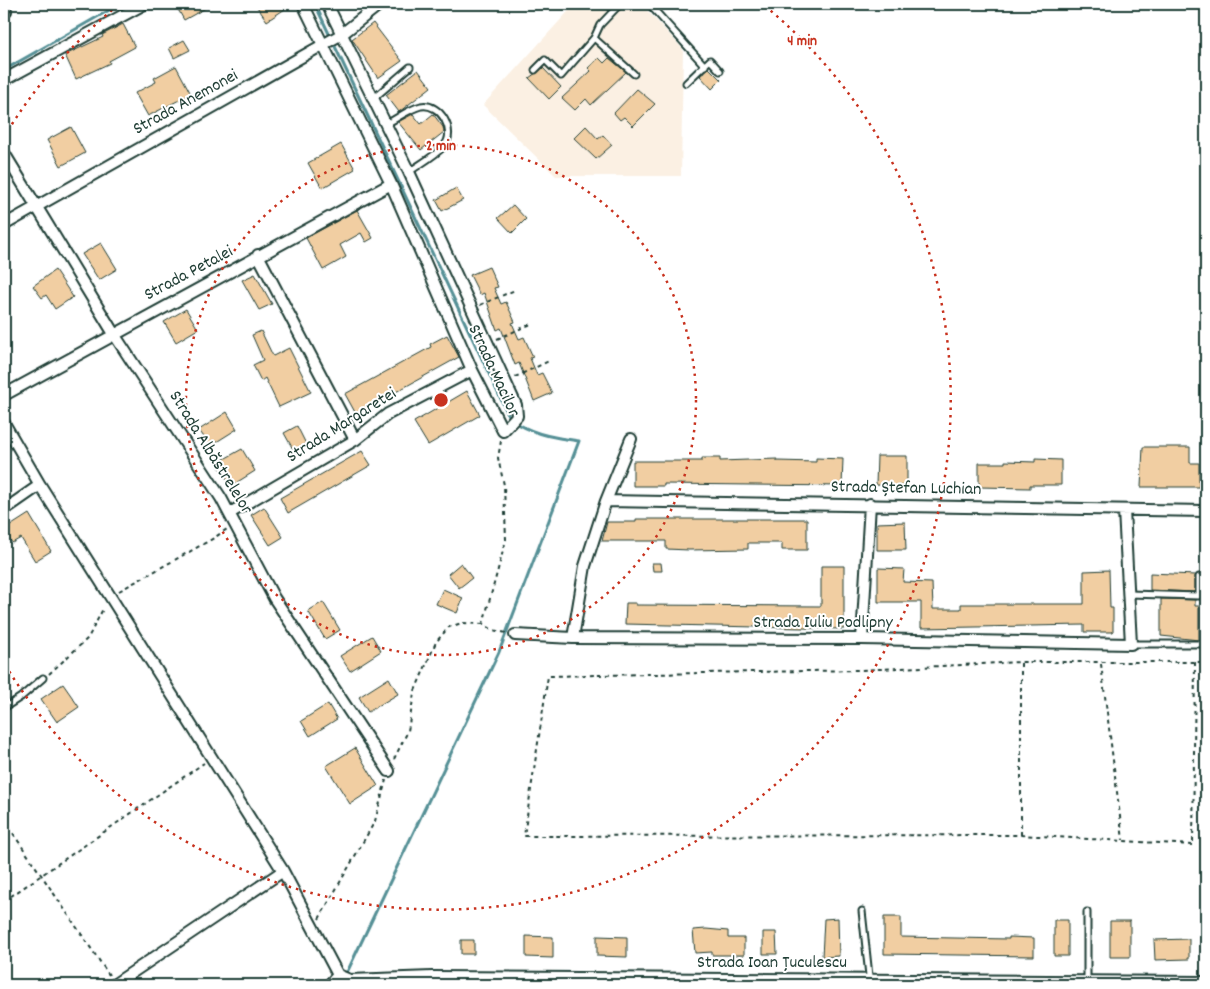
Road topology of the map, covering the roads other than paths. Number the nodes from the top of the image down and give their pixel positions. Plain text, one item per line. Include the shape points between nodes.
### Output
1 (144, 4) edge
2 (302, 4) edge
3 (327, 4) edge
4 (380, 4) edge
5 (620, 4) edge
6 (649, 4) edge
7 (341, 35) junction
8 (594, 38) junction
9 (325, 43) junction
10 (704, 66) junction
11 (410, 67) dead end
12 (535, 70) dead end
13 (720, 71) dead end
14 (634, 74) dead end
15 (4, 80) edge
16 (686, 83) dead end
17 (374, 98) junction
18 (386, 124) junction
19 (4, 152) edge
20 (409, 172) junction
21 (391, 184) junction
22 (35, 206) junction
23 (4, 225) edge
24 (258, 255) junction
25 (114, 334) junction
26 (472, 370) junction
27 (4, 395) edge
28 (4, 423) edge
29 (631, 439) dead end
30 (354, 440) junction
31 (40, 485) junction
32 (606, 501) junction
33 (870, 504) junction
34 (4, 510) edge
35 (1124, 510) junction
36 (1206, 511) edge
37 (232, 518) junction
38 (1199, 577) dead end
39 (1129, 594) junction
40 (515, 635) road end
41 (573, 638) junction
42 (862, 639) junction
43 (1131, 644) junction
44 (1206, 644) edge
45 (43, 678) road end
46 (4, 708) edge
47 (389, 771) dead end
48 (283, 871) junction
49 (862, 911) dead end
50 (1087, 912) dead end
51 (338, 975) junction
52 (432, 981) edge
53 (870, 982) edge
54 (1206, 982) edge
55 (978, 983) edge
56 (1087, 983) edge
57 (115, 984) road end
58 (329, 985) edge

1 - 15 street
2 - 9 street, Strada Macilor
3 - 7 street, Strada Macilor
4 - 7 street, Strada Anemonei
5 - 8 lane via 600,25
6 - 10 lane
7 - 9 street, Strada Anemonei
7 - 17 street, Strada Macilor
8 - 12 lane via 561,76 546,60
8 - 14 lane
9 - 21 street, Strada Macilor
9 - 22 street, Strada Anemonei
10 - 13 lane via 710,60
10 - 16 lane
11 - 17 lane
17 - 18 street, Strada Macilor
18 - 20 street, Strada Macilor
18 - 20 lane via 420,106 430,106 443,116 449,131 445,146
19 - 22 street, Strada Albăstrelelor
20 - 26 street, Strada Macilor via 517,410 517,416 503,431
21 - 24 street, Strada Petalei
21 - 26 street, Strada Macilor
22 - 23 street, Strada Anemonei
22 - 25 street, Strada Albăstrelelor
24 - 25 street, Strada Petalei
24 - 30 street
25 - 27 street, Strada Petalei
25 - 37 street, Strada Albăstrelelor
26 - 30 street, Strada Margaretei via 388,414
28 - 31 street
29 - 32 street
30 - 37 street, Strada Margaretei
31 - 34 street
31 - 48 street
32 - 33 street, Strada Ștefan Luchian
32 - 41 street via 585,566
33 - 35 street, Strada Ștefan Luchian
33 - 42 street
35 - 36 street, Strada Ștefan Luchian
35 - 39 street
37 - 47 street, Strada Albăstrelelor via 274,598
38 - 39 lane via 1199,596
39 - 43 street
40 - 41 street, Strada Iuliu Podlipny
41 - 42 street, Strada Iuliu Podlipny
42 - 43 street, Strada Iuliu Podlipny
43 - 44 lane
45 - 46 lane
48 - 51 street
48 - 57 street
49 - 53 lane
50 - 56 lane
51 - 52 street, Strada Ioan Țuculescu via 350,980
51 - 58 street
52 - 53 street, Strada Ioan Țuculescu
53 - 55 street, Strada Ioan Țuculescu
54 - 56 street, Strada Ioan Țuculescu
55 - 56 street, Strada Ioan Țuculescu

